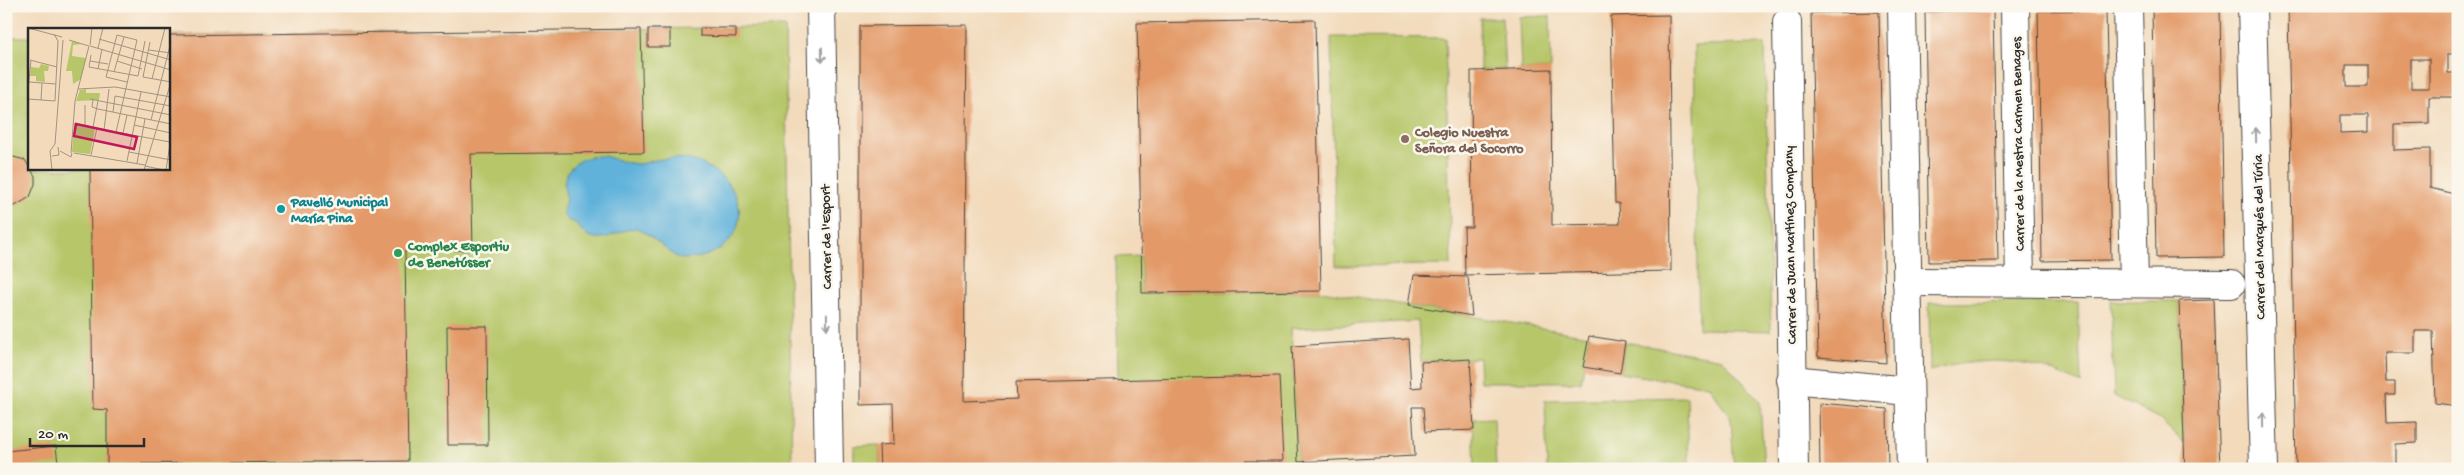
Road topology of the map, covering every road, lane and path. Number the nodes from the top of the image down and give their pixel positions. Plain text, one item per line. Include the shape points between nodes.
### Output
1 (821, 6) edge
2 (2015, 6) edge
3 (2128, 6) edge
4 (2252, 6) edge
5 (1902, 7) edge
6 (1787, 22) dead end
7 (1907, 282) junction
8 (2020, 282) junction
9 (2134, 283) junction
10 (2230, 284) dead end
11 (1791, 380) junction
12 (1909, 390) junction
13 (829, 469) edge
14 (1794, 469) edge
15 (1911, 469) edge
16 (2264, 469) edge

1 -> 13 street, Carrer de l'Esport
2 - 8 street, Carrer de la Mestra Carmen Benages
3 - 9 street
16 -> 4 street, Carrer del Marqués del Túria
5 - 7 street
6 - 11 street, Carrer de Juan Martínez Company
7 - 8 street
7 - 12 street
8 - 9 street
9 - 10 street
11 - 12 street
11 - 14 street, Carrer de Juan Martínez Company
12 - 15 street

